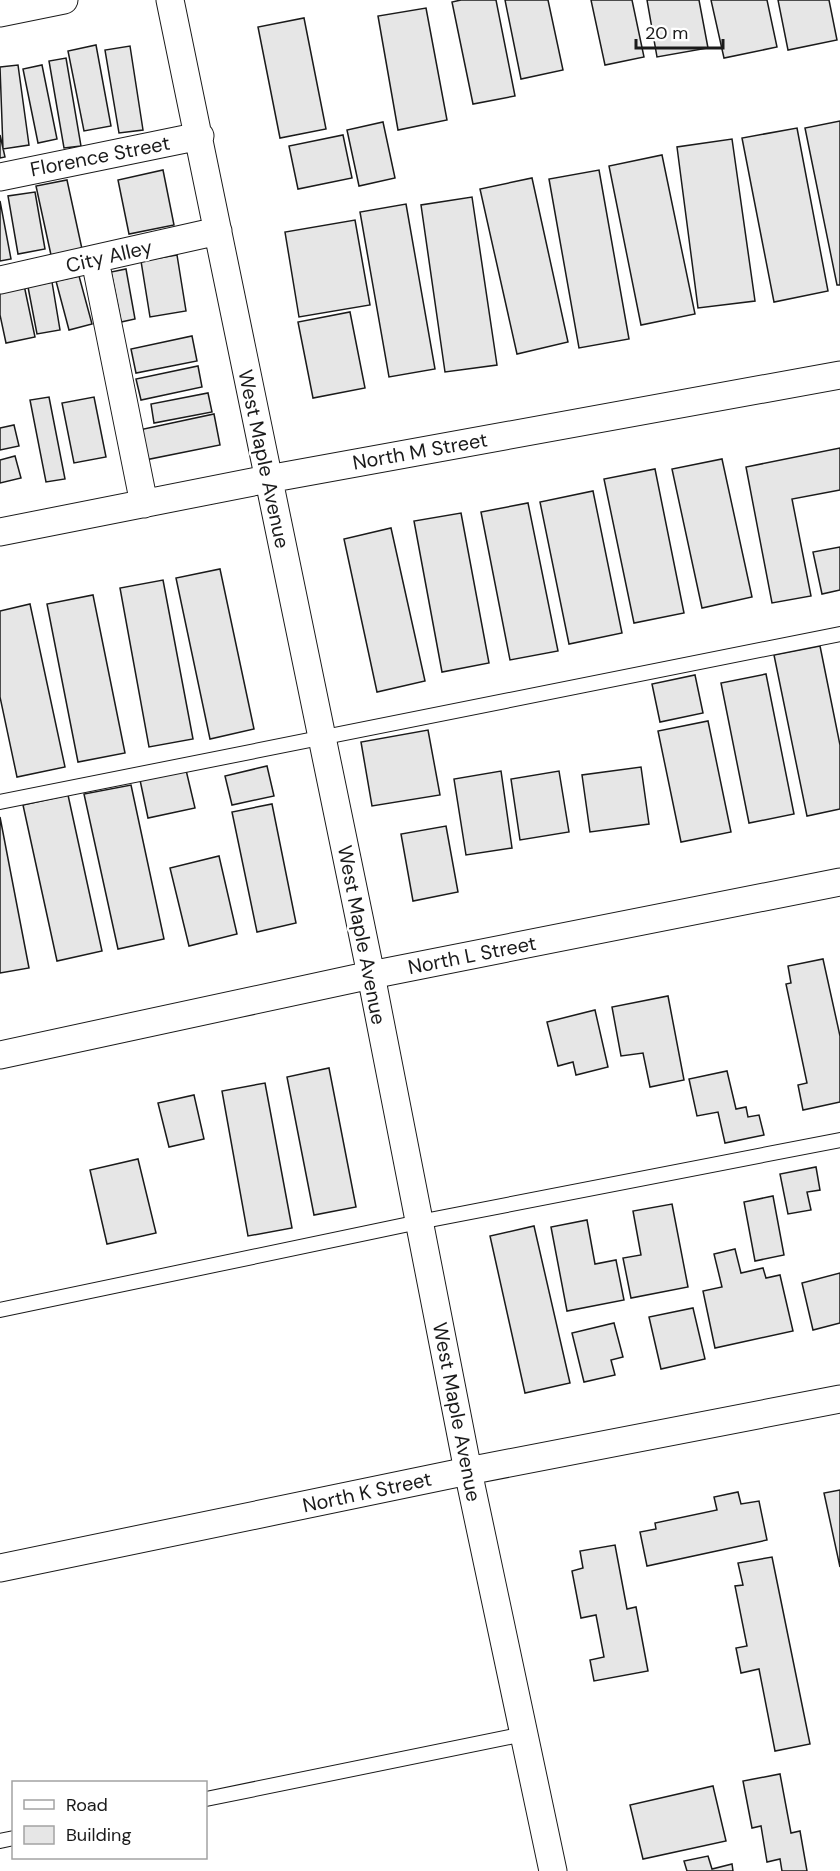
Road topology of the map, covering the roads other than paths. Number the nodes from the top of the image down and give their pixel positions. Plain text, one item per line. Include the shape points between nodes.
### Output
1 (64, 0) edge
2 (171, 0) edge
3 (0, 13) edge
4 (200, 136) junction
5 (0, 177) edge
6 (218, 231) junction
7 (95, 260) junction
8 (0, 280) edge
9 (840, 375) edge
10 (268, 479) junction
11 (144, 504) junction
12 (0, 532) edge
13 (840, 633) edge
14 (321, 736) junction
15 (0, 802) edge
16 (840, 882) edge
17 (371, 975) junction
18 (0, 1055) edge
19 (840, 1140) edge
20 (419, 1222) junction
21 (0, 1310) edge
22 (840, 1399) edge
23 (468, 1471) junction
24 (0, 1569) edge
25 (524, 1734) junction
26 (207, 1799) edge
27 (553, 1871) edge

1 - 3 street
2 - 4 street, West Maple Avenue
4 - 5 street, Florence Street
4 - 6 street, West Maple Avenue
6 - 7 street, City Alley
6 - 10 street, West Maple Avenue
7 - 8 street, City Alley
7 - 11 street
9 - 10 street, North M Street
10 - 11 street, North M Street
10 - 14 street, West Maple Avenue
11 - 12 street, North M Street
13 - 14 lane
14 - 15 lane
14 - 17 street, West Maple Avenue
16 - 17 street, North L Street
17 - 18 street, North L Street
17 - 20 street, West Maple Avenue
19 - 20 lane
20 - 21 lane
20 - 23 street, West Maple Avenue
22 - 23 street, North K Street
23 - 24 street, North K Street
23 - 25 street, West Maple Avenue
25 - 26 lane
25 - 27 street, West Maple Avenue

